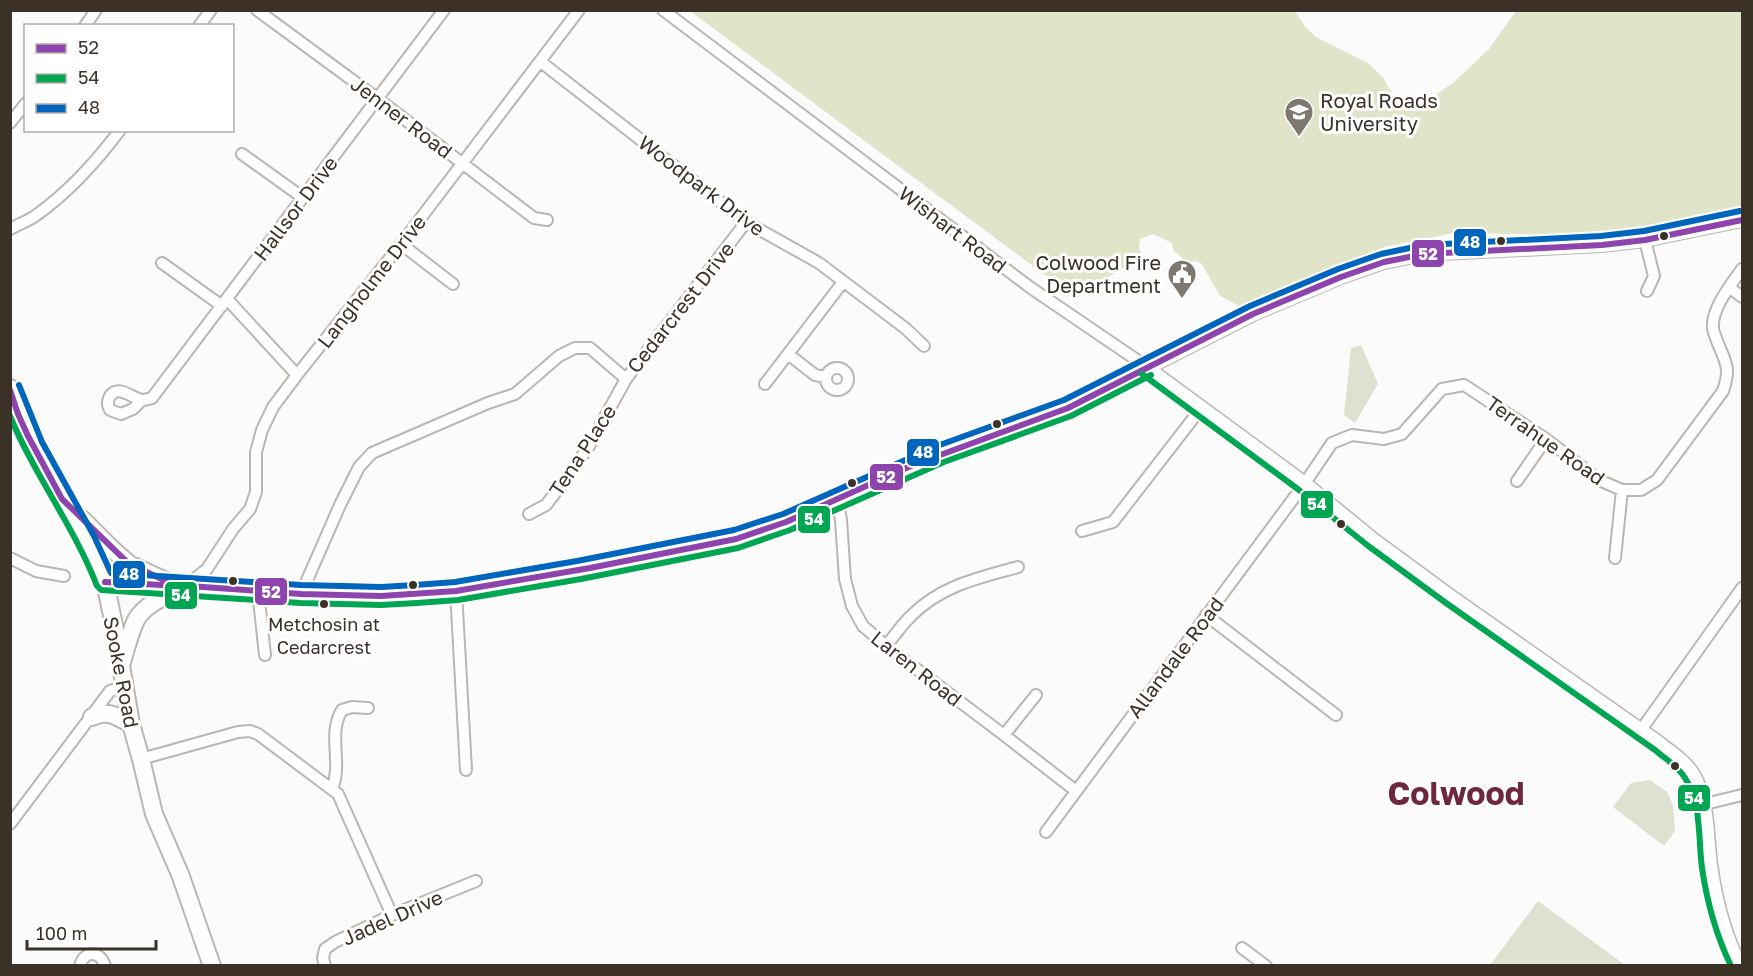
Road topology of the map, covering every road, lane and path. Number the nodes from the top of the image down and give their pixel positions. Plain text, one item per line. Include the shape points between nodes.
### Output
1 (96, 10) edge
2 (211, 10) edge
3 (257, 10) edge
4 (444, 10) edge
5 (579, 10) edge
6 (663, 10) edge
7 (86, 24) edge
8 (201, 24) edge
9 (540, 62) junction
10 (378, 99) junction
11 (24, 106) edge
12 (10, 123) edge
13 (118, 132) edge
14 (242, 154) dead end
15 (463, 163) junction
16 (302, 197) junction
17 (547, 220) dead end
18 (1743, 220) edge
19 (746, 222) junction
20 (10, 229) edge
21 (1645, 240) junction
22 (401, 244) junction
23 (162, 263) dead end
24 (1743, 269) edge
25 (843, 282) junction
26 (453, 284) dead end
27 (1729, 287) junction
28 (1647, 291) dead end
29 (1743, 297) edge
30 (225, 303) junction
31 (924, 346) dead end
32 (788, 354) junction
33 (1147, 367) junction
34 (297, 375) junction
35 (826, 377) dead end
36 (626, 379) junction
37 (765, 384) dead end
38 (10, 388) edge
39 (142, 400) dead end
40 (1202, 407) junction
41 (1546, 439) junction
42 (1517, 481) dead end
43 (1305, 483) junction
44 (1622, 490) junction
45 (62, 499) junction
46 (837, 499) junction
47 (529, 514) dead end
48 (1082, 531) dead end
49 (10, 558) edge
50 (1615, 558) dead end
51 (1018, 567) dead end
52 (207, 569) junction
53 (64, 576) dead end
54 (105, 582) junction
55 (182, 586) junction
56 (217, 588) junction
57 (1743, 588) edge
58 (258, 591) junction
59 (456, 591) junction
60 (302, 594) junction
61 (1206, 615) junction
62 (886, 646) junction
63 (265, 656) dead end
64 (121, 665) junction
65 (124, 686) junction
66 (1035, 695) dead end
67 (368, 708) dead end
68 (1336, 715) dead end
69 (92, 717) junction
70 (132, 724) junction
71 (1641, 730) junction
72 (1004, 735) junction
73 (141, 759) junction
74 (466, 770) dead end
75 (332, 789) junction
76 (1076, 791) junction
77 (1742, 797) edge
78 (1705, 804) junction
79 (10, 824) edge
80 (1046, 832) dead end
81 (476, 881) dead end
82 (392, 915) junction
83 (1242, 948) dead end
84 (80, 966) edge
85 (105, 966) edge
86 (212, 966) edge
87 (325, 966) edge
88 (1266, 966) edge
89 (1742, 966) edge

1 - 7 street
2 - 8 street
3 - 10 street, Jenner Road
4 - 10 street, Hallsor Drive
5 - 9 street, Langholme Drive
6 - 33 street, Wishart Road via 1031,288
9 - 15 street, Langholme Drive
9 - 19 street, Woodpark Drive
10 - 15 street, Jenner Road
10 - 16 street, Hallsor Drive
11 - 12 street
13 - 20 street via 73,184 35,216
14 - 16 street
15 - 17 street, Jenner Road via 534,218
15 - 22 street, Langholme Drive
16 - 30 street, Hallsor Drive
18 - 21 main road
19 - 25 street, Woodpark Drive via 819,263
19 - 36 street, Cedarcrest Drive
21 - 28 street via 1654,276
21 - 33 main road via 1424,254 1384,262 1253,314
22 - 26 street
22 - 34 street, Langholme Drive
23 - 30 street
24 - 27 street, Terrahue Road
25 - 31 street, Woodpark Drive
25 - 32 street
27 - 29 street
27 - 44 street, Terrahue Road via 1714,314 1712,328 1727,365 1723,392 1657,480 1641,490
30 - 34 street
30 - 39 street, Hallsor Drive via 152,398
32 - 35 street via 816,375
32 - 37 street
33 - 40 street, Wishart Road
33 - 46 main road via 1068,408 932,458
34 - 52 street, Langholme Drive via 273,407 262,430 256,452 256,492 250,509
36 - 47 street, Tena Place via 571,472 546,505
36 - 60 street, Cedarcrest Drive via 590,348 575,348 559,356 514,394 372,453 359,467 340,505
38 - 45 main road, Sooke Road via 28,436
40 - 43 street, Wishart Road
40 - 48 street via 1113,522
41 - 42 street
41 - 43 street, Terrahue Road via 1464,385 1442,389 1402,434 1384,439 1352,435 1332,443
41 - 44 street, Terrahue Road via 1599,480
43 - 61 street, Allandale Road
43 - 71 street, Wishart Road via 1372,538
44 - 50 street
45 - 54 main road, Sooke Road via 86,537
45 - 55 main road via 129,564
46 - 59 main road via 786,522 736,538
46 - 62 street, Laren Road via 845,579 852,606 863,626
49 - 53 street via 36,571
51 - 62 street via 961,583 938,595 913,614
52 - 55 street, Langholme Drive
52 - 56 street
54 - 55 main road
54 - 64 main road, Sooke Road
55 - 56 main road
55 - 64 main road via 144,610 137,619
56 - 58 main road
57 - 71 street
58 - 60 main road
58 - 63 street
59 - 60 main road via 381,596
59 - 74 street
61 - 68 street
61 - 76 street, Allandale Road
62 - 72 street, Laren Road
64 - 65 main road, Sooke Road
65 - 69 street via 110,691
65 - 70 main road, Sooke Road
66 - 72 street
67 - 75 street via 342,710 336,719 336,779
69 - 70 main road via 108,713
69 - 79 street
70 - 73 main road, Sooke Road
71 - 78 street, Wishart Road via 1685,764
72 - 76 street, Laren Road
73 - 75 street via 250,731
73 - 86 main road, Sooke Road via 154,814 180,873
75 - 82 street via 343,801
76 - 80 street, Allandale Road
77 - 78 street
78 - 89 street, Wishart Road via 1717,903
81 - 82 street, Jadel Drive
82 - 87 street, Jadel Drive via 325,949
83 - 88 street
84 - 85 street via 84,957 94,954

